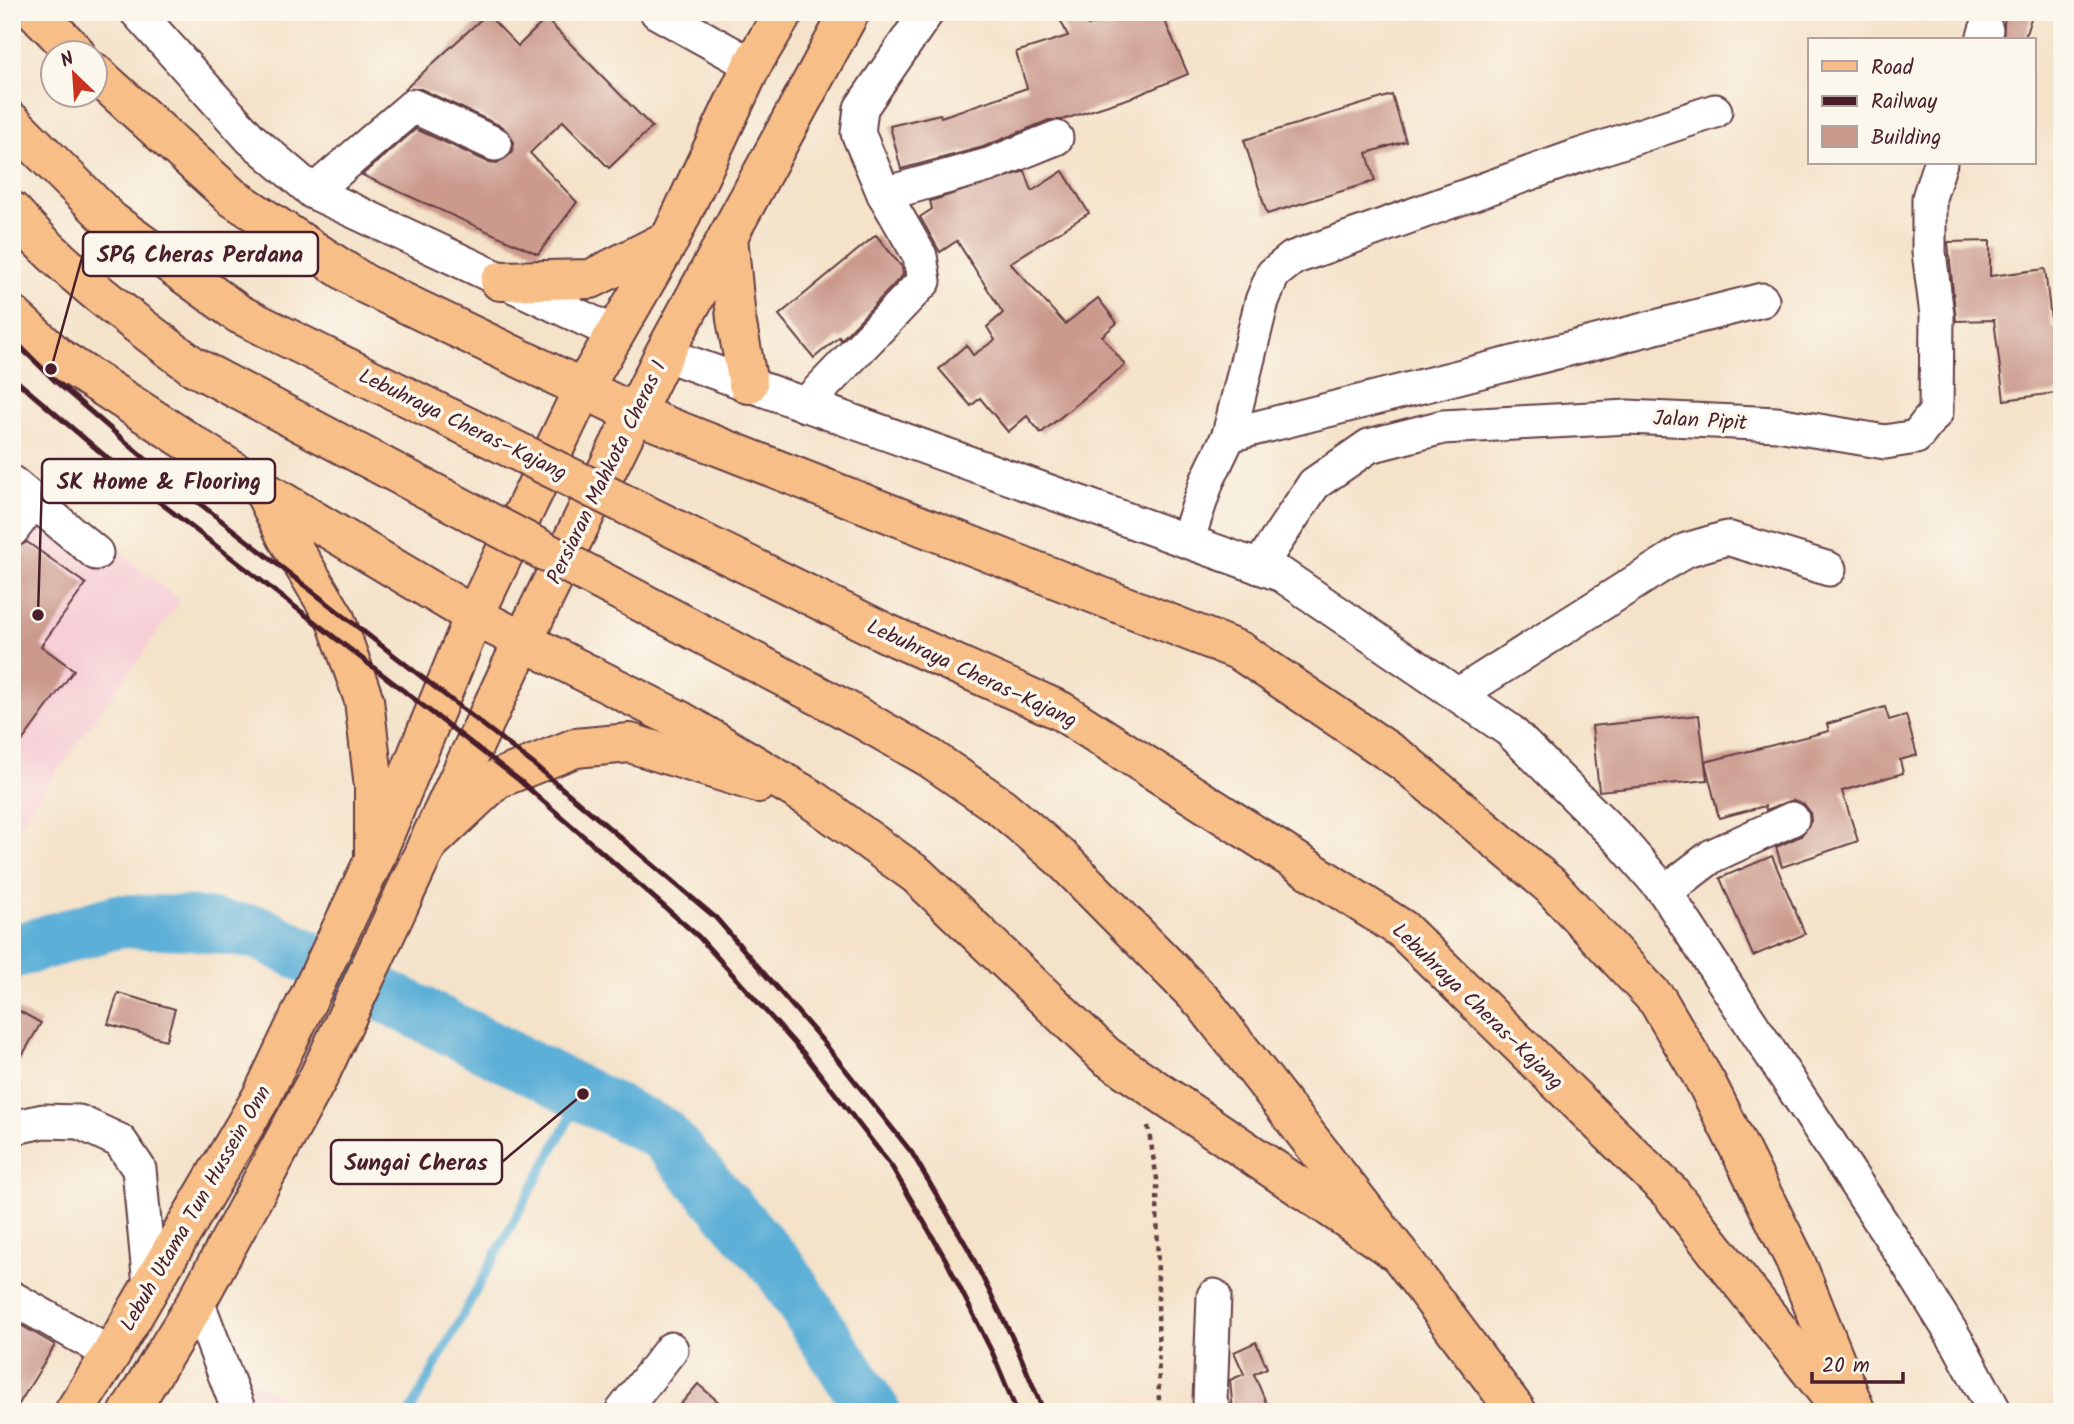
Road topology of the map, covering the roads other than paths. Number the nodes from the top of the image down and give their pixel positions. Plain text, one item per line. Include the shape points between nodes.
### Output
1 (36, 12) edge
2 (137, 12) edge
3 (657, 12) edge
4 (784, 12) edge
5 (850, 12) edge
6 (927, 12) edge
7 (61, 38) edge
8 (752, 65) junction
9 (108, 85) edge
10 (1714, 111) dead end
11 (12, 122) edge
12 (1056, 138) dead end
13 (495, 144) dead end
14 (1940, 164) edge
15 (313, 192) junction
16 (884, 194) junction
17 (12, 211) edge
18 (728, 236) junction
19 (670, 239) junction
20 (500, 281) junction
21 (1762, 300) dead end
22 (12, 315) edge
23 (615, 333) junction
24 (664, 354) junction
25 (748, 384) junction
26 (583, 389) junction
27 (805, 405) junction
28 (636, 414) junction
29 (1229, 435) junction
30 (263, 490) junction
31 (23, 493) edge
32 (12, 530) edge
33 (1188, 541) junction
34 (96, 553) dead end
35 (1259, 567) junction
36 (1829, 569) dead end
37 (474, 616) junction
38 (523, 640) junction
39 (1460, 694) junction
40 (810, 798) junction
41 (1792, 819) dead end
42 (427, 845) junction
43 (374, 860) junction
44 (1665, 892) junction
45 (382, 942) joint
46 (12, 1128) edge
47 (1399, 1254) junction
48 (150, 1286) junction
49 (1214, 1296) dead end
50 (12, 1298) edge
51 (197, 1301) junction
52 (671, 1349) dead end
53 (111, 1354) junction
54 (74, 1412) edge
55 (129, 1412) edge
56 (233, 1412) edge
57 (622, 1412) edge
58 (1214, 1412) edge
59 (1517, 1412) edge
60 (1843, 1412) edge
61 (1856, 1412) edge
62 (1994, 1412) edge

1 - 7 main road
2 - 15 street via 251,139
3 - 8 street
4 - 8 main road
5 - 18 main road, Persiaran Mahkota Cheras 1
6 - 16 street via 861,108 858,133
8 - 19 main road
9 - 26 main road via 232,197 365,284
10 - 29 street via 1293,258 1273,274 1262,301
11 - 60 main road, Lebuhraya Cheras–Kajang, bridge via 111,221 239,314 887,633 1061,711 1402,929 1669,1191
12 - 16 street via 989,165
13 - 15 street via 413,106
14 - 35 street, Jalan Pipit via 1929,198 1929,251 1937,315 1936,412 1916,437 1885,442 1776,424 1628,417 1443,427 1369,446 1314,484
15 - 20 street
16 - 27 street via 920,256 924,281
17 - 47 main road, bridge via 110,304 192,366 844,709 930,758 1001,807 1061,858 1204,1003
18 - 24 main road, Persiaran Mahkota Cheras 1
18 - 25 main road
19 - 20 main road via 591,279
19 - 23 main road
20 - 23 street
21 - 29 street
22 - 30 main road via 59,358
23 - 26 main road
24 - 25 street
24 - 28 main road, Persiaran Mahkota Cheras 1
25 - 27 street
26 - 28 main road
26 - 37 main road
27 - 33 street
28 - 38 main road, Persiaran Mahkota Cheras 1
28 - 61 main road via 1240,651 1404,762 1550,885 1658,1001 1708,1086 1795,1260
29 - 33 street via 1207,481
30 - 37 main road
30 - 43 main road via 335,618 364,700 374,787
31 - 32 street
31 - 34 street
33 - 35 street
35 - 39 street via 1282,575
36 - 39 street via 1727,538 1686,550
37 - 38 main road
37 - 43 main road
38 - 40 main road via 681,721
38 - 42 main road, Persiaran Mahkota Cheras 1
39 - 44 street via 1509,730
40 - 42 main road via 631,743 575,748 497,779
40 - 47 main road via 916,875 1106,1056
41 - 44 street via 1712,856
42 - 45 main road, Persiaran Mahkota Cheras 1
43 - 48 main road, Lebuh Utama Tun Hussein Onn via 262,1096
44 - 62 street via 1911,1268
45 - 51 main road, Lebuh Utama Tun Hussein Onn via 319,1076
46 - 48 street via 43,1121 79,1122 120,1141 139,1169
47 - 59 main road
48 - 53 main road, Lebuh Utama Tun Hussein Onn
49 - 58 street via 1209,1401
50 - 53 street
51 - 55 main road, Lebuh Utama Tun Hussein Onn
51 - 56 street via 237,1406
52 - 57 street
53 - 54 main road, Lebuh Utama Tun Hussein Onn

